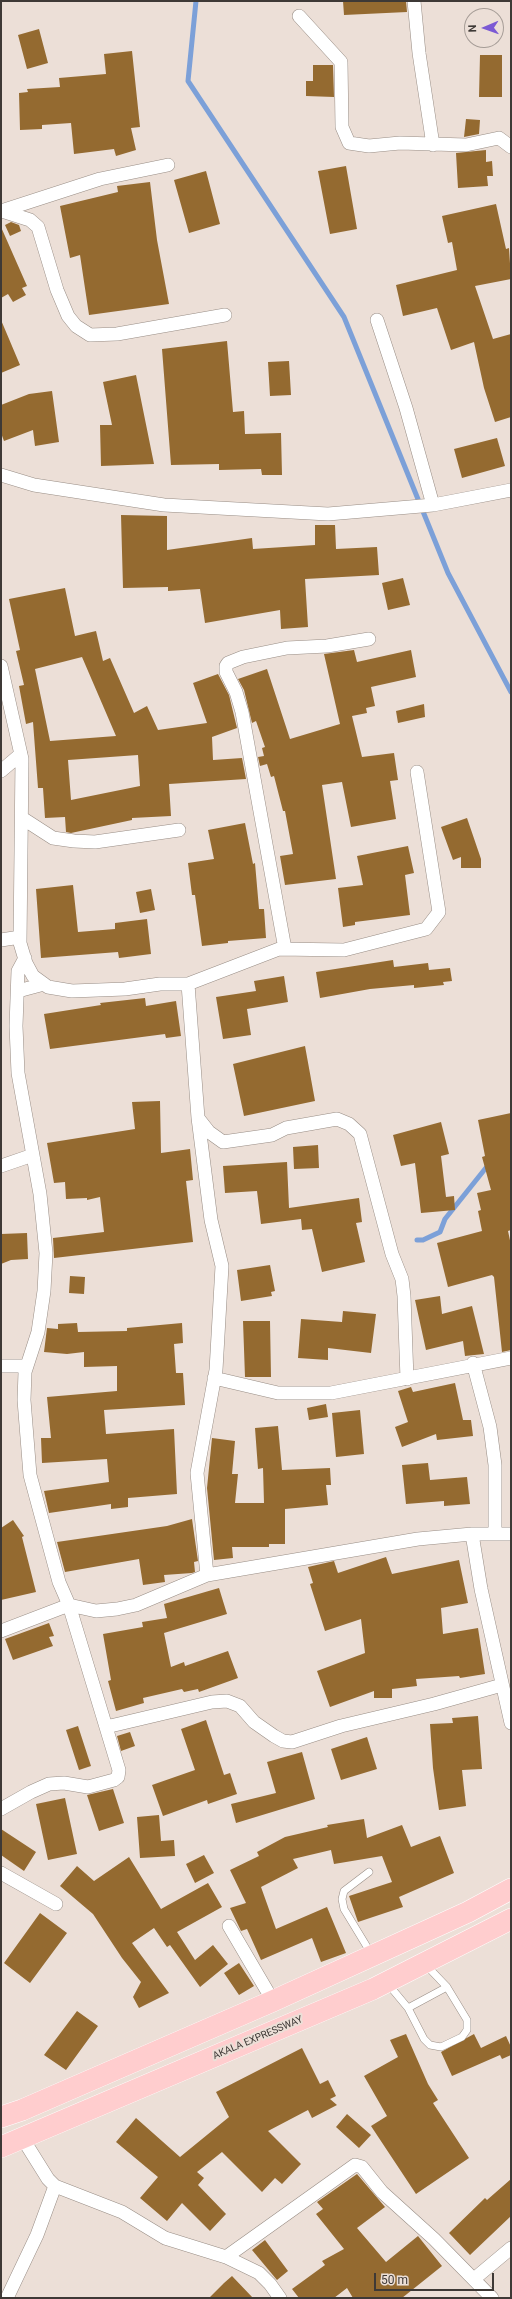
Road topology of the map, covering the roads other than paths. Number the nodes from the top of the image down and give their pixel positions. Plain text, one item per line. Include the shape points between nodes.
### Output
1 (414, 1) edge
2 (299, 16) dead end
3 (433, 145) junction
4 (511, 147) edge
5 (168, 165) dead end
6 (2, 211) edge
7 (224, 315) dead end
8 (377, 320) dead end
9 (1, 475) edge
10 (511, 490) edge
11 (433, 505) junction
12 (368, 639) dead end
13 (1, 666) edge
14 (21, 754) junction
15 (3, 771) edge
16 (416, 772) dead end
17 (22, 776) junction
18 (22, 818) junction
19 (180, 830) dead end
20 (20, 937) junction
21 (1, 940) edge
22 (285, 949) junction
23 (25, 958) junction
24 (44, 984) junction
25 (188, 984) junction
26 (18, 991) junction
27 (198, 1118) junction
28 (33, 1155) junction
29 (1, 1166) edge
30 (511, 1358) edge
31 (473, 1364) junction
32 (1, 1366) edge
33 (27, 1366) junction
34 (214, 1378) junction
35 (407, 1379) junction
36 (472, 1534) junction
37 (495, 1534) junction
38 (511, 1534) edge
39 (207, 1575) junction
40 (69, 1605) junction
41 (1, 1631) edge
42 (502, 1685) junction
43 (511, 1723) edge
44 (106, 1727) junction
45 (1, 1809) edge
46 (368, 1872) dead end
47 (1, 1873) edge
48 (511, 1889) edge
49 (56, 1904) dead end
50 (511, 1919) edge
51 (229, 1926) dead end
52 (373, 1956) junction
53 (424, 1963) junction
54 (387, 1982) junction
55 (447, 1987) junction
56 (273, 2001) junction
57 (408, 2008) junction
58 (1, 2117) edge
59 (23, 2139) junction
60 (1, 2147) edge
61 (55, 2186) junction
62 (511, 2248) edge
63 (226, 2257) junction
64 (474, 2279) junction
65 (7, 2298) edge
66 (280, 2298) edge
67 (492, 2298) edge

1 - 3 street
2 - 3 street via 342,62 342,127 349,143 369,146 400,143
3 - 4 street via 466,145 499,138
5 - 6 street via 100,179
6 - 7 street via 30,220 38,227 57,290 68,316 76,326 90,335 117,334
8 - 11 street via 406,408
9 - 11 street via 34,485 164,505 328,514
10 - 11 street
12 - 22 street via 243,656 226,666 242,712
13 - 14 street
14 - 15 street
14 - 17 street
15 - 17 street
16 - 22 street via 439,912 426,929 344,950
17 - 18 street
18 - 19 street via 53,838 74,841 94,842
18 - 20 street
20 - 21 street
20 - 23 street
22 - 25 street via 279,949
23 - 24 street via 33,976
23 - 26 street via 18,971
24 - 25 street via 72,991
24 - 26 street
25 - 27 street
26 - 28 street via 18,1073
27 - 34 street via 211,1220 222,1266
27 - 35 street via 209,1132 223,1142 272,1135 286,1128 337,1119 349,1124 360,1134 392,1254 402,1279
28 - 29 street
28 - 33 street via 46,1253 38,1332
30 - 31 street
31 - 35 street
31 - 37 street via 490,1427 495,1465
32 - 33 street
33 - 40 street via 24,1400 30,1475 59,1582
34 - 35 street via 252,1389 299,1394 331,1393
34 - 39 street via 197,1473
36 - 37 street
36 - 39 street via 418,1539
36 - 42 street
37 - 38 street
39 - 40 street via 149,1600 117,1609 96,1611
40 - 41 street
40 - 44 street
42 - 43 street
42 - 44 street via 341,1726 292,1742 274,1736 254,1722 240,1706 227,1701 212,1702
44 - 45 street via 120,1770 118,1777 88,1787 49,1784
46 - 52 lane via 344,1891 342,1899 344,1909
47 - 49 street
48 - 52 main road
50 - 53 main road, AKALA EXPRESSWAY
51 - 56 street
52 - 54 main road
52 - 56 main road
53 - 54 main road, AKALA EXPRESSWAY
53 - 55 lane
54 - 57 lane
54 - 59 main road, AKALA EXPRESSWAY
55 - 57 lane
55 - 57 lane via 467,2020 467,2030 462,2037 441,2047 433,2047 424,2039
56 - 58 main road
59 - 60 main road, AKALA EXPRESSWAY
59 - 61 street
61 - 63 street via 122,2212 165,2238
61 - 65 street
62 - 64 street
63 - 64 street via 355,2165 362,2167 382,2192
63 - 66 street via 259,2273
64 - 67 street

